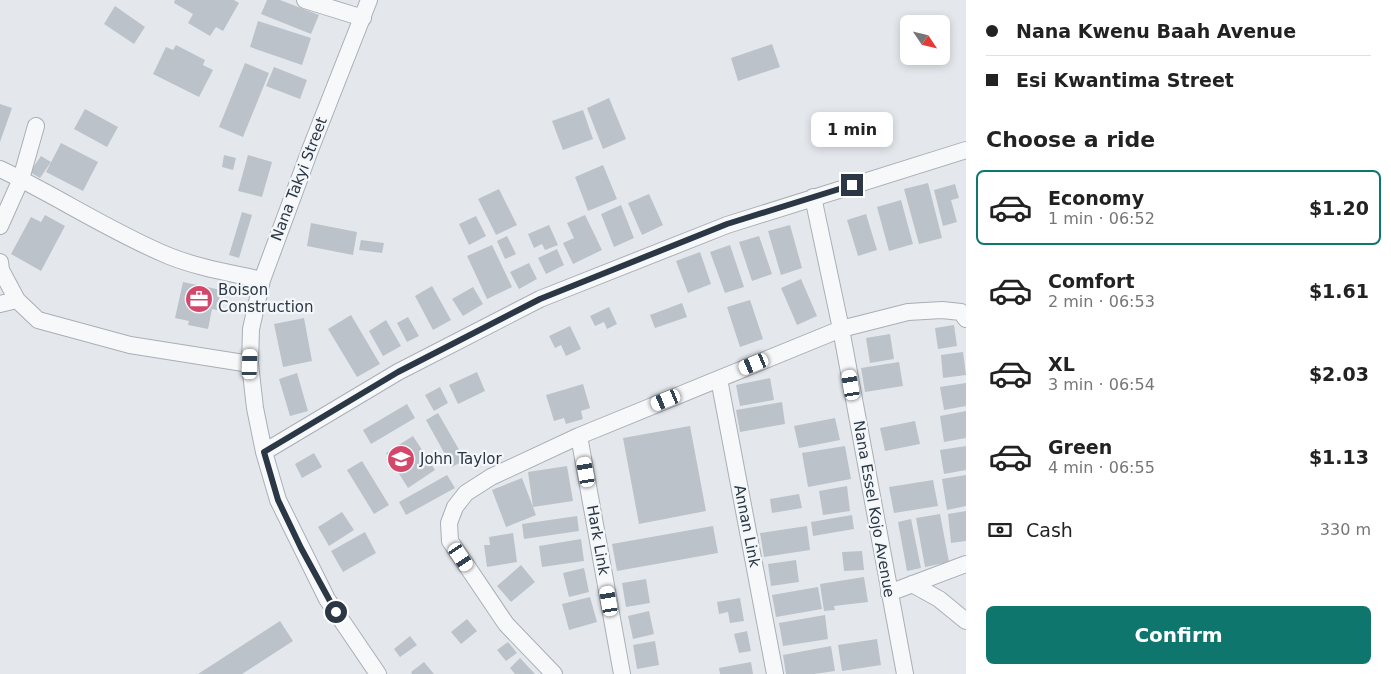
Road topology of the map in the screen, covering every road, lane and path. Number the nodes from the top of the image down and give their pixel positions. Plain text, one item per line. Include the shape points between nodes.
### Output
1 (305, 0) edge
2 (369, 0) edge
3 (363, 18) junction
4 (36, 126) dead end
5 (966, 150) edge
6 (0, 169) edge
7 (21, 179) junction
8 (814, 197) junction
9 (0, 226) edge
10 (0, 262) edge
11 (262, 280) junction
12 (17, 300) junction
13 (0, 304) edge
14 (966, 319) edge
15 (841, 329) junction
16 (250, 364) junction
17 (719, 379) junction
18 (579, 436) junction
19 (264, 452) junction
20 (966, 564) edge
21 (912, 584) junction
22 (889, 593) junction
23 (966, 621) edge
24 (378, 674) edge
25 (554, 674) edge
26 (622, 674) edge
27 (775, 674) edge
28 (905, 674) edge

1 - 3 street
2 - 3 street, Nana Takyi Street
3 - 11 street, Nana Takyi Street
4 - 7 street
5 - 8 street
6 - 7 street
7 - 9 street
7 - 11 street via 170,256
8 - 15 street, Nana Essel Kojo Avenue
8 - 19 street via 727,224 540,299 398,372
10 - 12 street
11 - 16 street, Nana Takyi Street via 251,329
12 - 13 street
12 - 16 street via 38,320 47,323 130,345
14 - 15 street via 961,312 908,312
15 - 17 street
15 - 22 street, Nana Essel Kojo Avenue
16 - 19 street, Nana Takyi Street
17 - 18 street
17 - 27 street, Annan Link
18 - 25 street via 491,477 466,493 455,507 449,523 450,541 506,624
18 - 26 street, Hark Link
19 - 24 street, Nana Takyi Street via 278,500 301,548 327,598
20 - 21 street
21 - 22 street
21 - 23 street via 939,599
22 - 28 street, Nana Essel Kojo Avenue

